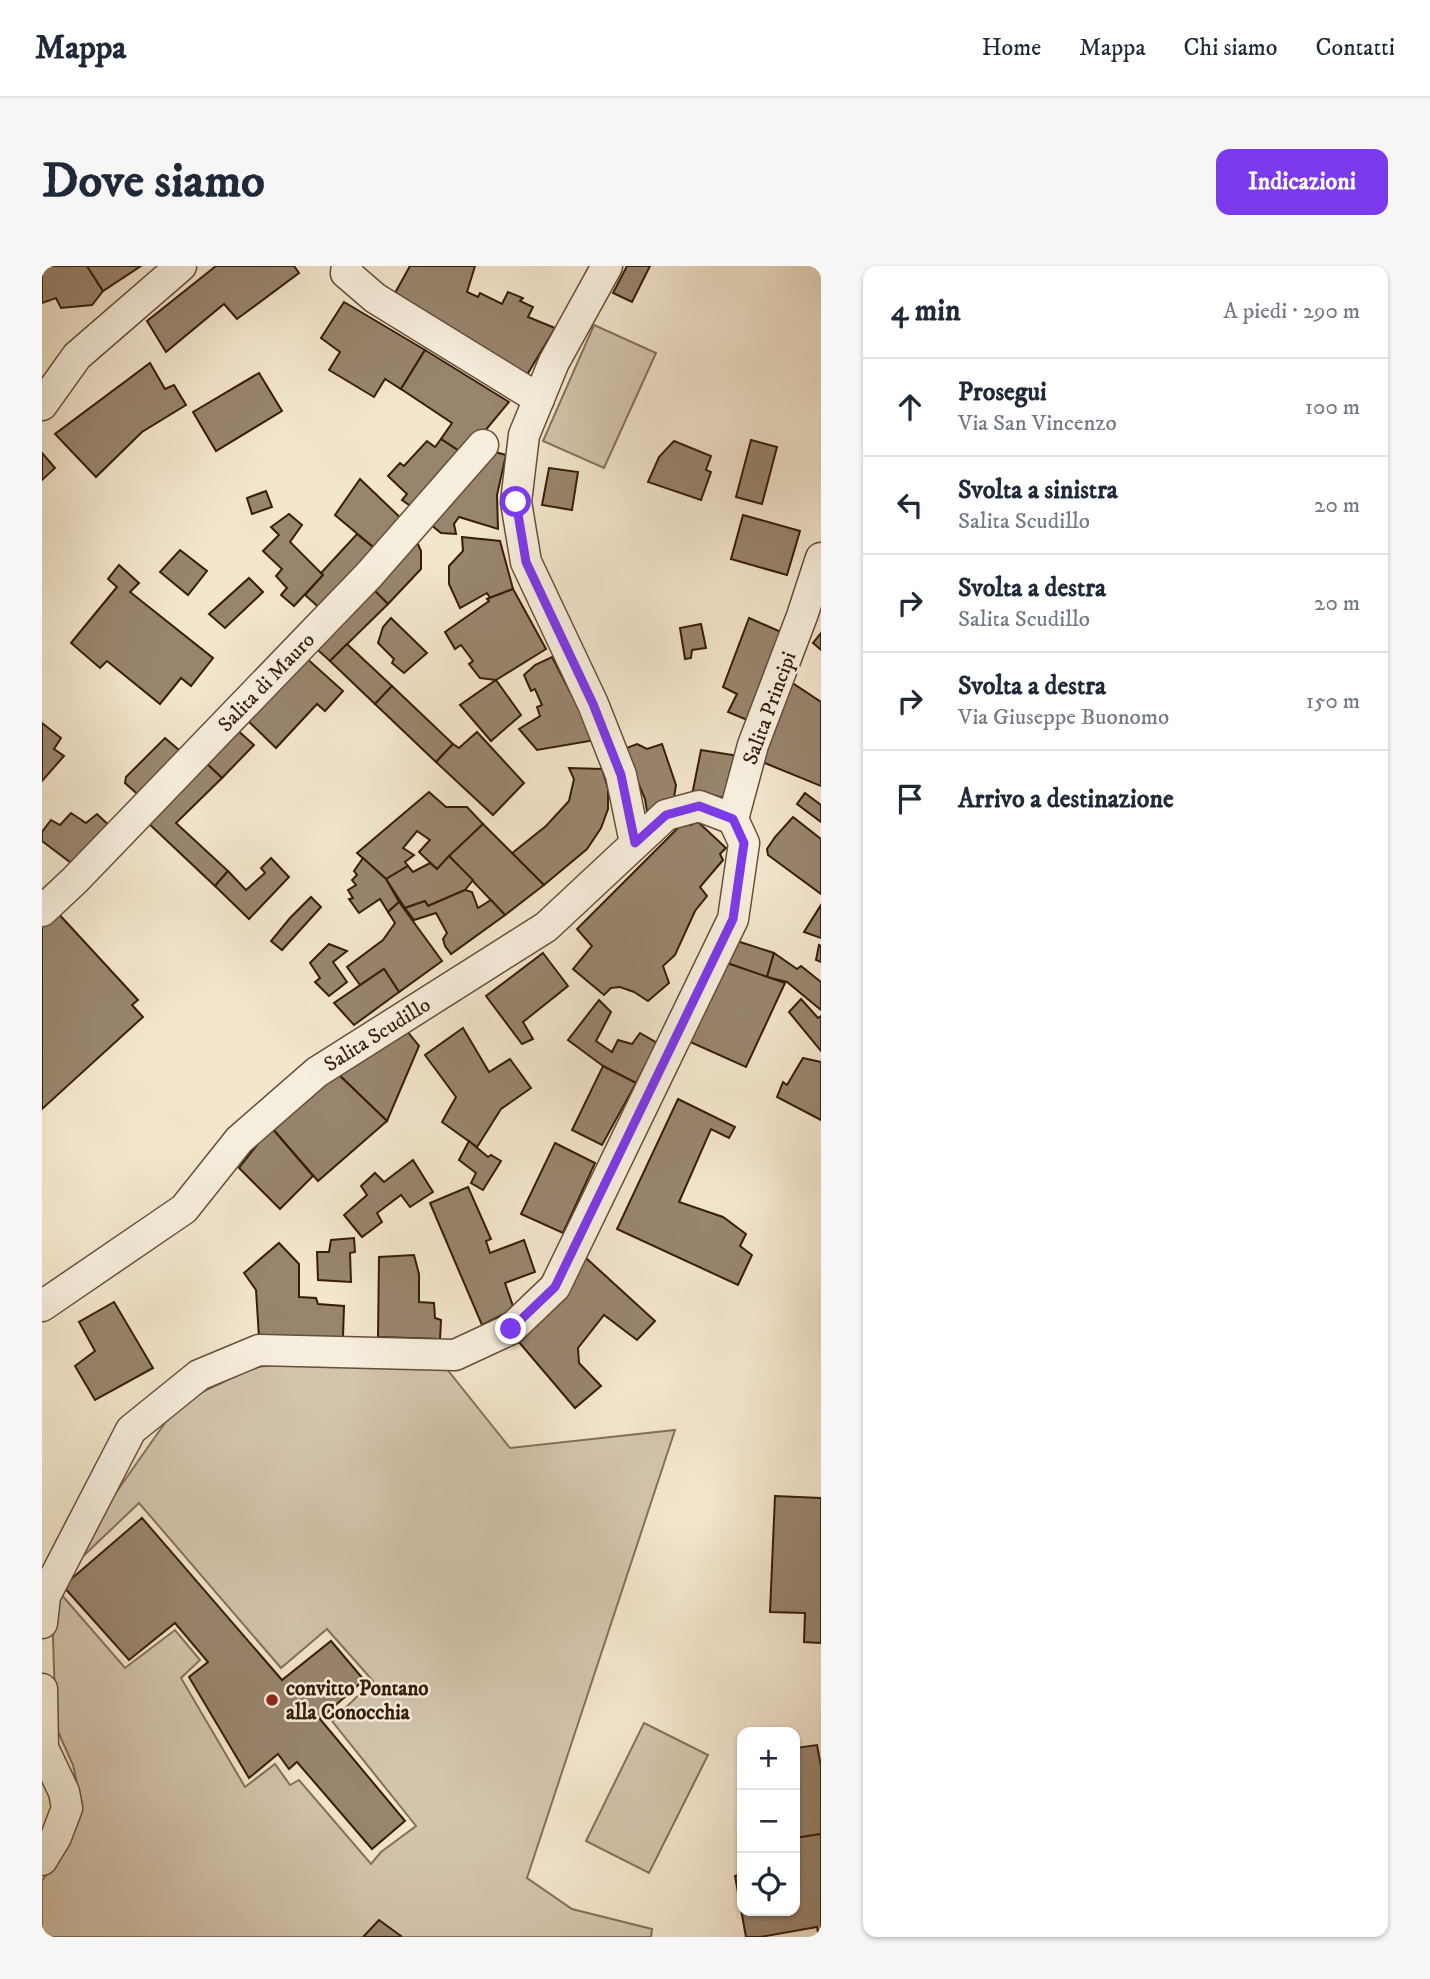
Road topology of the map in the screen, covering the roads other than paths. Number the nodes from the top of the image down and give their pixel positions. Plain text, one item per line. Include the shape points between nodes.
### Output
1 (181, 266) edge
2 (607, 266) edge
3 (347, 269) edge
4 (539, 399) junction
5 (42, 405) edge
6 (483, 444) dead end
7 (821, 558) edge
8 (733, 819) junction
9 (635, 843) junction
10 (42, 911) edge
11 (42, 1306) edge
12 (42, 1623) edge
13 (42, 1689) edge
14 (43, 1748) edge
15 (42, 1860) edge

1 - 5 street via 77,356
2 - 4 street
3 - 4 street via 375,298
4 - 9 street via 524,435 516,502 526,562 621,775
6 - 10 street, Salita di Mauro via 369,575
7 - 8 street, Salita Principi via 754,745
8 - 9 street, Salita Scudillo via 699,806 666,815
8 - 12 street via 744,843 733,919 555,1287 511,1329 454,1355 259,1350 199,1375 131,1430 45,1596
9 - 11 street, Salita Scudillo via 546,927 317,1072 239,1140 184,1209
13 - 14 street
14 - 15 street via 64,1792 66,1808

